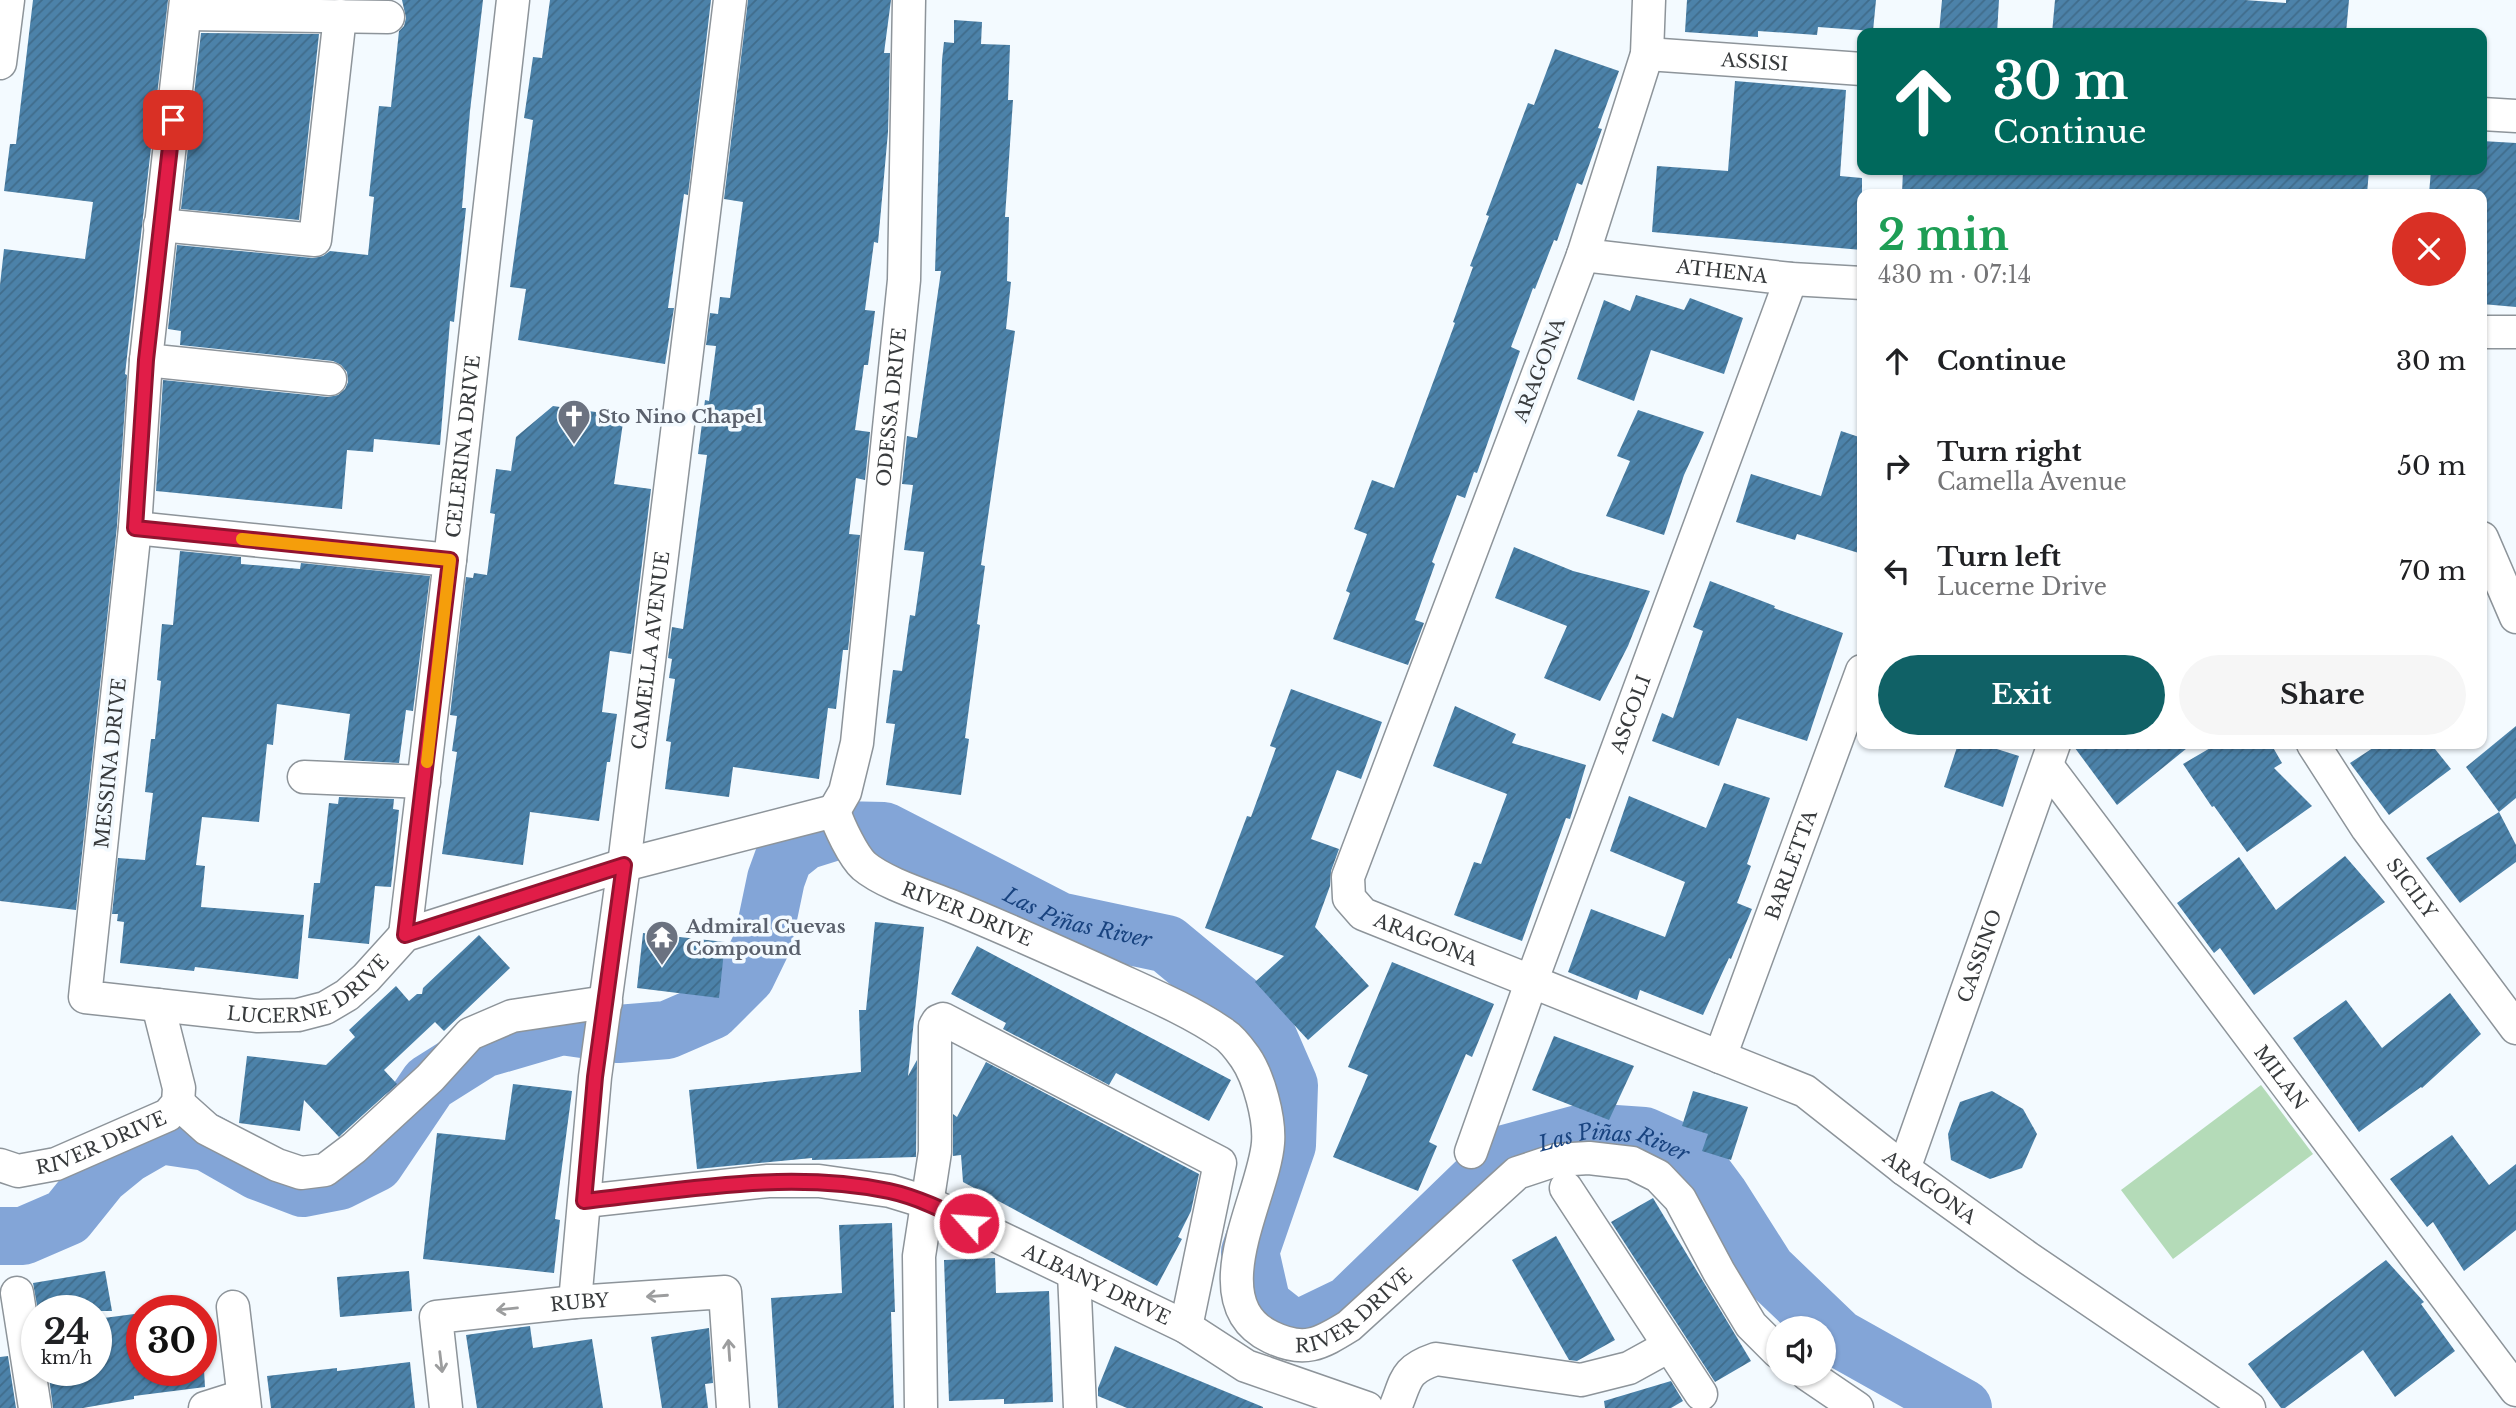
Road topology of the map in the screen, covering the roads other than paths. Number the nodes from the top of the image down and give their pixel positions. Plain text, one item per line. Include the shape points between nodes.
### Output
1 (8, 0) edge
2 (513, 0) edge
3 (730, 0) edge
4 (909, 0) edge
5 (1648, 0) edge
6 (186, 7) edge
7 (340, 16) junction
8 (388, 17) dead end
9 (1647, 54) junction
10 (0, 63) edge
11 (1857, 69) edge
12 (2487, 114) edge
13 (2516, 116) edge
14 (160, 225) junction
15 (1583, 255) junction
16 (1791, 279) junction
17 (1857, 284) edge
18 (2487, 332) edge
19 (2516, 332) edge
20 (146, 360) junction
21 (330, 379) dead end
22 (135, 528) junction
23 (2487, 550) edge
24 (450, 560) junction
25 (2516, 617) edge
26 (1857, 685) edge
27 (2316, 749) edge
28 (2051, 755) edge
29 (304, 777) dead end
30 (424, 782) junction
31 (836, 818) junction
32 (624, 865) junction
33 (405, 935) junction
34 (1532, 980) junction
35 (85, 997) joint
36 (158, 1005) junction
37 (605, 1009) junction
38 (2516, 1028) edge
39 (1720, 1057) junction
40 (178, 1103) junction
41 (1471, 1152) dead end
42 (0, 1165) edge
43 (1904, 1169) junction
44 (1566, 1188) dead end
45 (584, 1201) junction
46 (926, 1202) junction
47 (1074, 1273) junction
48 (18, 1293) dead end
49 (575, 1302) junction
50 (233, 1307) dead end
51 (1186, 1327) junction
52 (1766, 1340) edge
53 (1669, 1346) junction
54 (1825, 1386) edge
55 (2516, 1390) edge
56 (1702, 1394) dead end
57 (244, 1402) edge
58 (35, 1408) edge
59 (205, 1408) edge
60 (446, 1408) edge
61 (733, 1408) edge
62 (921, 1408) edge
63 (1080, 1408) edge
64 (1367, 1408) edge
65 (1395, 1408) edge
66 (1857, 1408) edge
67 (2249, 1408) edge

1 - 10 street
2 - 24 street, CELERINA DRIVE
3 - 32 street, CAMELLA AVENUE
4 - 31 street, ODESSA DRIVE via 904,281 857,743
5 - 9 street, ARAGONA
6 - 7 street
6 - 14 street, MESSINA DRIVE
7 - 8 street
7 - 14 street via 315,240
9 - 11 street, ASSISI
9 - 15 street, ARAGONA
12 - 13 street
14 - 20 street, MESSINA DRIVE
15 - 16 street, ATHENA
15 - 34 street, ARAGONA via 1348,877 1349,898 1363,914
16 - 17 street, ATHENA
16 - 34 street, ASCOLI
18 - 19 street
20 - 21 street
20 - 22 street, MESSINA DRIVE
22 - 24 street
22 - 35 street, MESSINA DRIVE
23 - 25 street
24 - 30 street, CELERINA DRIVE
26 - 39 street, BARLETTA
27 - 38 street, SICILY via 2367,828
28 - 43 street, CASSINO
28 - 55 street, MILAN
29 - 30 street
30 - 33 street, CELERINA DRIVE
31 - 32 street, LUCERNE DRIVE
31 - 52 street, RIVER DRIVE via 863,866 1153,995 1226,1035 1247,1059 1261,1092 1268,1144 1235,1283 1247,1316 1264,1334 1290,1346 1322,1343 1349,1326 1517,1173 1556,1160 1589,1158 1632,1163 1658,1176 1680,1199 1751,1325
32 - 33 street, LUCERNE DRIVE
32 - 37 street, CAMELLA AVENUE
33 - 36 street, LUCERNE DRIVE via 366,978 325,1008 298,1015 258,1016
34 - 39 street, ARAGONA
34 - 41 street, ASCOLI
35 - 36 street, LUCERNE DRIVE
36 - 40 street, RIVER DRIVE via 179,1088
37 - 40 street via 512,1016 470,1034 430,1078 325,1170 301,1173 277,1165 207,1129
37 - 45 street, CAMELLA AVENUE
39 - 43 street, ARAGONA via 1805,1091
40 - 42 street, RIVER DRIVE via 168,1115 56,1164 18,1171
43 - 67 street, ARAGONA
44 - 53 street
45 - 46 street, ALBANY DRIVE via 768,1181 819,1181 890,1191
45 - 49 street, CAMELLA AVENUE
46 - 47 street, ALBANY DRIVE
46 - 51 street via 935,1152 935,1026 943,1019 1220,1163
46 - 62 street via 919,1256
47 - 51 street, ALBANY DRIVE
47 - 63 street
48 - 58 street
49 -> 60 street, RUBY via 436,1317
61 -> 49 street, RUBY via 725,1292
50 - 57 street
51 - 64 street, ALBANY DRIVE via 1246,1366
53 - 56 street
53 - 65 street via 1629,1368 1581,1380 1436,1359 1410,1371
54 - 66 street
57 - 59 street

